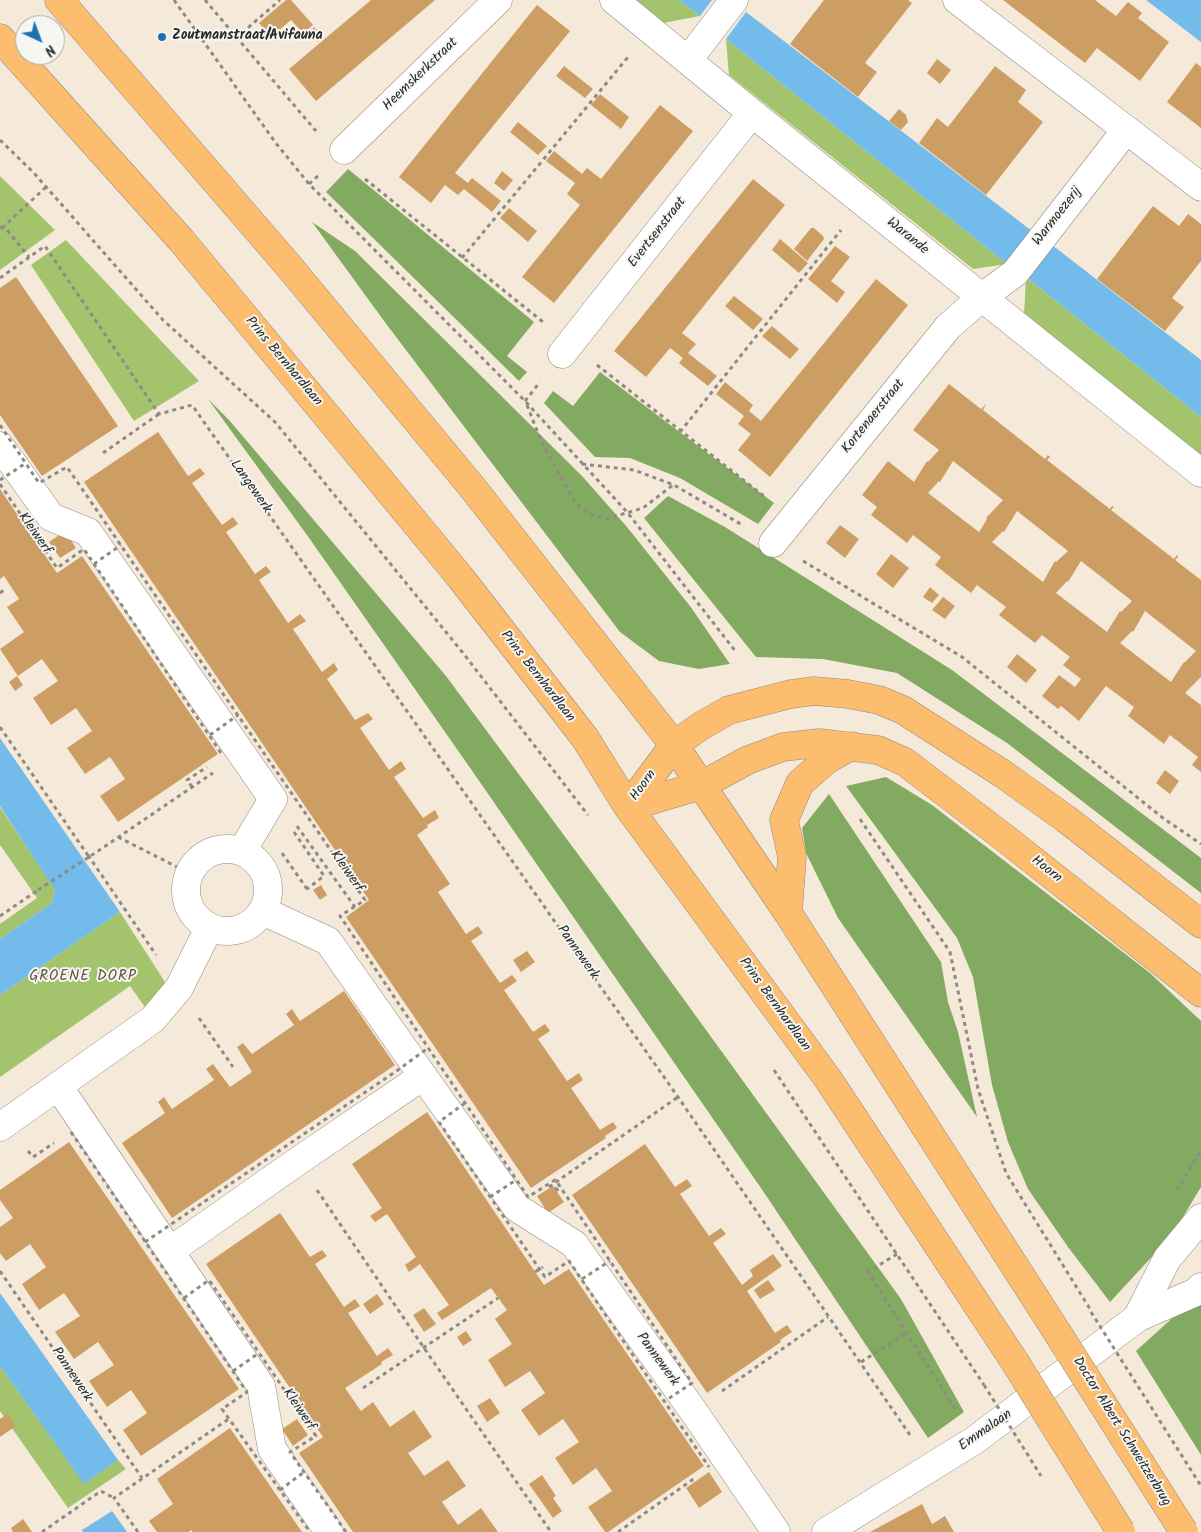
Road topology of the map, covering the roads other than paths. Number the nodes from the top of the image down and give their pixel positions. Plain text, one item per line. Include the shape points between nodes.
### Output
1 (59, 0) edge
2 (498, 0) edge
3 (614, 0) edge
4 (734, 0) edge
5 (957, 0) edge
6 (0, 38) edge
7 (688, 60) junction
8 (752, 113) junction
9 (1126, 130) junction
10 (344, 150) dead end
11 (1201, 187) edge
12 (982, 298) junction
13 (567, 349) road end
14 (0, 446) edge
15 (1201, 473) edge
16 (773, 543) road end
17 (674, 745) junction
18 (852, 746) junction
19 (702, 786) junction
20 (628, 806) junction
21 (242, 850) junction
22 (263, 911) junction
23 (788, 913) junction
24 (1201, 924) edge
25 (209, 928) junction
26 (1201, 993) edge
27 (423, 1076) junction
28 (58, 1086) junction
29 (0, 1127) edge
30 (1201, 1218) edge
31 (170, 1251) junction
32 (1201, 1287) edge
33 (1137, 1318) junction
34 (329, 1532) edge
35 (776, 1532) edge
36 (826, 1532) edge
37 (1121, 1532) edge
38 (1184, 1532) edge

1 - 17 main road via 287,264 472,487
2 - 10 street, Heemskerkstraat
3 - 7 street, Warande
4 - 7 street
5 - 9 street
6 - 20 main road, Prins Bernhardlaan via 181,240 448,562 585,738
7 - 8 street, Warande
8 - 12 street, Warande
8 - 13 street, Evertsenstraat
9 - 11 street
9 - 12 street, Warmoezerij via 1015,273
12 - 15 street, Warande
12 - 16 street, Kortenaerstraat via 948,327
14 - 21 street via 51,517 88,532 267,810
17 - 19 main road
17 - 20 main road, Hoorn
17 - 24 main road, Hoorn via 730,710 791,694 814,691 879,700 903,710 1003,774
18 - 19 main road, Hoorn via 819,742 783,747 748,760
18 - 23 main road via 828,759 800,782 784,820 792,857
18 - 26 main road, Hoorn via 878,750 905,762
19 - 20 main road, Hoorn
19 - 23 main road
20 - 37 main road, Prins Bernhardlaan, bridge via 828,1079 1015,1362
21 - 22 street via 257,861 266,876 269,894
21 - 25 street via 226,847 211,850 197,860 189,873 185,889 188,904 196,918
22 - 25 street via 239,930
22 - 27 street, Pannewerk via 328,941
23 - 38 main road, Doctor Albert Schweitzerbrug, bridge
25 - 28 street via 179,988 154,1020
27 - 31 street
27 - 35 street, Pannewerk via 517,1208 574,1244
28 - 29 street
28 - 31 street via 80,1133
30 - 33 street, Emmalaan via 1167,1258
31 - 34 street via 261,1386 272,1449
32 - 33 street, Emmalaan
33 - 36 street, Emmalaan via 975,1440

